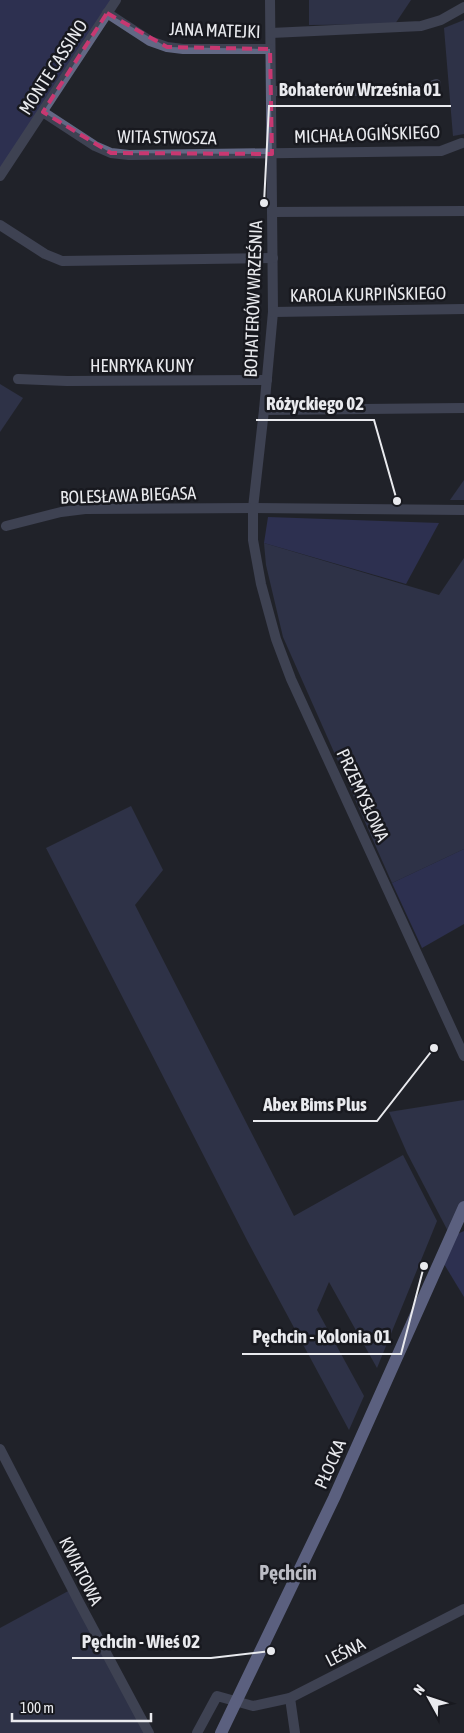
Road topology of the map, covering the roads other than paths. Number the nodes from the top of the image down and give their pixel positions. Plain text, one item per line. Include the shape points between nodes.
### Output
1 (116, 0) edge
2 (270, 0) edge
3 (464, 7) edge
4 (108, 13) junction
5 (271, 33) junction
6 (270, 49) junction
7 (436, 84) dead end
8 (272, 91) junction
9 (42, 112) junction
10 (462, 143) dead end
11 (272, 154) junction
12 (0, 176) edge
13 (464, 211) edge
14 (272, 212) junction
15 (0, 225) edge
16 (273, 258) junction
17 (464, 309) edge
18 (273, 312) junction
19 (18, 379) dead end
20 (267, 380) junction
21 (464, 408) edge
22 (264, 410) junction
23 (253, 508) junction
24 (464, 510) edge
25 (6, 526) dead end
26 (464, 1056) edge
27 (464, 1207) edge
28 (0, 1449) edge
29 (464, 1609) edge
30 (290, 1698) junction
31 (236, 1700) junction
32 (150, 1733) edge
33 (197, 1733) edge
34 (221, 1733) edge
35 (295, 1733) edge

1 - 4 street, MONTE CASSINO
2 - 5 street, BOHATERÓW WRZEŚNIA
3 - 5 street via 441,20 421,26
4 - 6 street, JANA MATEJKI via 166,47
4 - 9 street, MONTE CASSINO
5 - 6 street, BOHATERÓW WRZEŚNIA
6 - 8 street, BOHATERÓW WRZEŚNIA
7 - 8 street via 420,91
8 - 11 street, BOHATERÓW WRZEŚNIA
9 - 11 street, WITA STWOSZA via 111,153
9 - 12 street, MONTE CASSINO
10 - 11 street, MICHAŁA OGIŃSKIEGO via 441,151
11 - 14 street, BOHATERÓW WRZEŚNIA
13 - 14 street
14 - 16 street, BOHATERÓW WRZEŚNIA
15 - 16 street via 62,261
16 - 18 street, BOHATERÓW WRZEŚNIA
17 - 18 street, KAROLA KURPIŃSKIEGO
18 - 20 street, BOHATERÓW WRZEŚNIA
19 - 20 street, HENRYKA KUNY
20 - 22 street, BOHATERÓW WRZEŚNIA
21 - 22 street
22 - 23 street, BOHATERÓW WRZEŚNIA
23 - 24 street, BOLESŁAWA BIEGASA
23 - 25 street, BOLESŁAWA BIEGASA via 86,509
23 - 26 street, PRZEMYSŁOWA via 253,540 261,584 291,679
27 - 31 main road, PŁOCKA via 334,1498
28 - 32 street, KWIATOWA
29 - 30 street, LEŚNA
30 - 31 street, LEŚNA via 253,1706
30 - 35 street
31 - 33 street via 218,1696
31 - 34 main road, PŁOCKA

